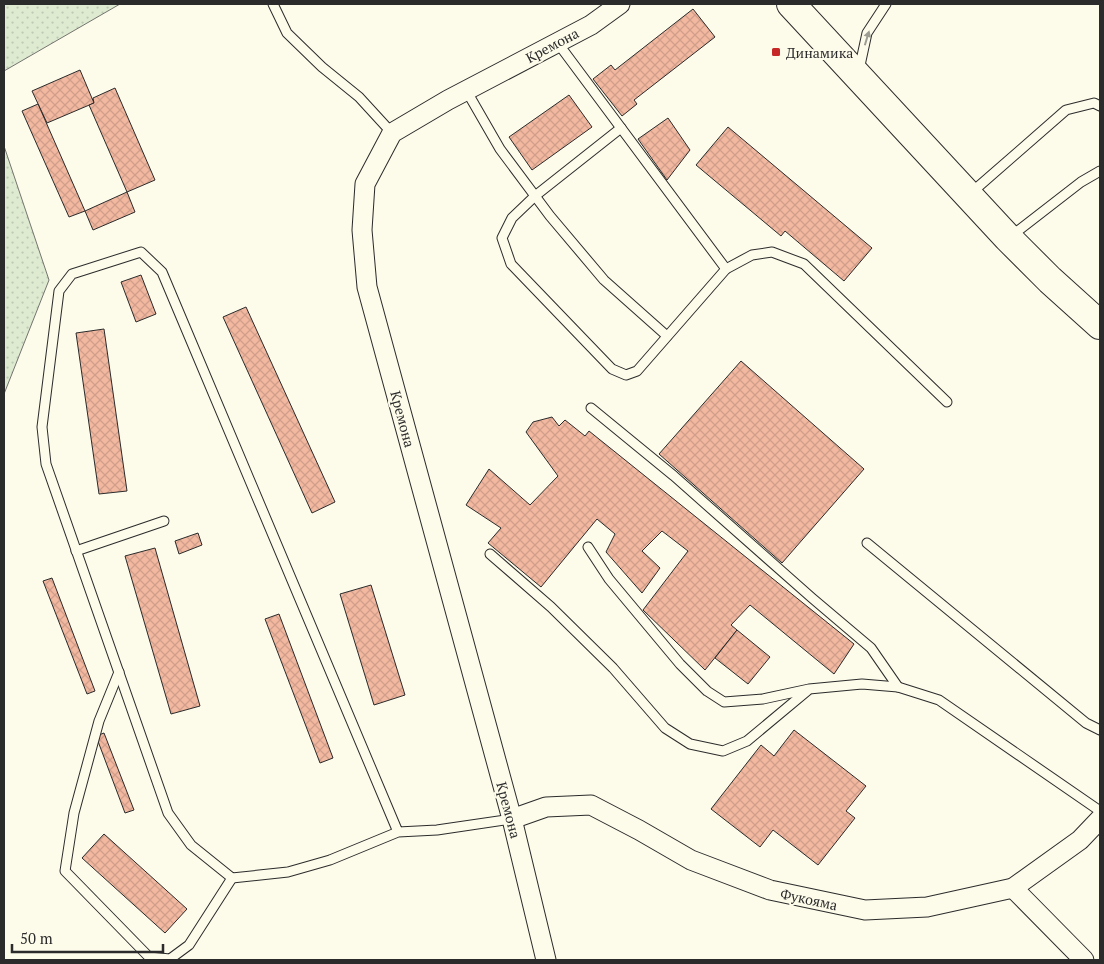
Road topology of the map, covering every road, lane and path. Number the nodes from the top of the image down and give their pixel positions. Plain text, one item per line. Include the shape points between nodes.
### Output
1 (273, 4) edge
2 (620, 4) edge
3 (791, 4) edge
4 (886, 4) edge
5 (557, 42) junction
6 (857, 77) junction
7 (466, 90) junction
8 (1100, 106) edge
9 (621, 128) junction
10 (392, 133) junction
11 (1100, 171) edge
12 (969, 195) junction
13 (535, 196) junction
14 (1008, 238) junction
15 (726, 269) junction
16 (1050, 280) junction
17 (1100, 312) edge
18 (1100, 325) edge
19 (666, 336) junction
20 (947, 402) dead end
21 (591, 408) dead end
22 (164, 521) dead end
23 (867, 543) dead end
24 (588, 547) dead end
25 (76, 551) junction
26 (490, 554) dead end
27 (119, 672) junction
28 (898, 687) junction
29 (809, 689) junction
30 (1100, 730) edge
31 (1100, 811) edge
32 (512, 819) junction
33 (1100, 820) edge
34 (398, 832) junction
35 (232, 878) junction
36 (1013, 888) junction
37 (546, 960) edge
38 (1084, 960) edge

1 - 10 lane via 287,33 359,97
2 - 5 street, Кремона via 591,25
3 - 6 main road
6 -> 4 lane via 867,34
5 - 7 street, Кремона
5 - 9 lane
6 - 12 main road
7 - 10 street, Кремона
7 - 13 lane via 500,149
8 - 12 lane via 1094,103 1066,110
9 - 13 lane
9 - 15 lane
10 - 32 street, Кремона via 365,184 362,230 367,287
11 - 14 lane
12 - 14 main road
13 - 19 lane via 604,280
13 - 19 lane via 512,218 502,238 511,264 612,369 626,375 637,371
14 - 16 main road
15 - 19 lane
15 - 20 lane via 752,255 772,252 804,264
16 - 17 main road
16 - 18 main road
21 - 28 lane via 871,648
22 - 25 lane
23 - 30 lane via 1086,723
24 - 29 lane via 609,579 680,664 707,691 724,702 763,699
25 - 27 lane
25 - 34 lane via 46,464 42,427 59,292 72,274 141,252 162,272
26 - 29 lane via 600,654 665,728 690,744 723,751 748,741
27 - 35 lane via 168,813 191,845
27 - 35 lane via 99,721 74,813 65,871 149,957 170,959 189,945
28 - 29 lane via 862,684
28 - 31 lane via 939,700
32 - 34 lane
32 - 36 street, Фукояма via 546,807 591,805 691,860 752,884 865,910 927,907
32 - 37 street, Кремона
33 - 36 street, Фукояма via 1080,840
34 - 35 lane via 330,860 288,872
36 - 38 street

